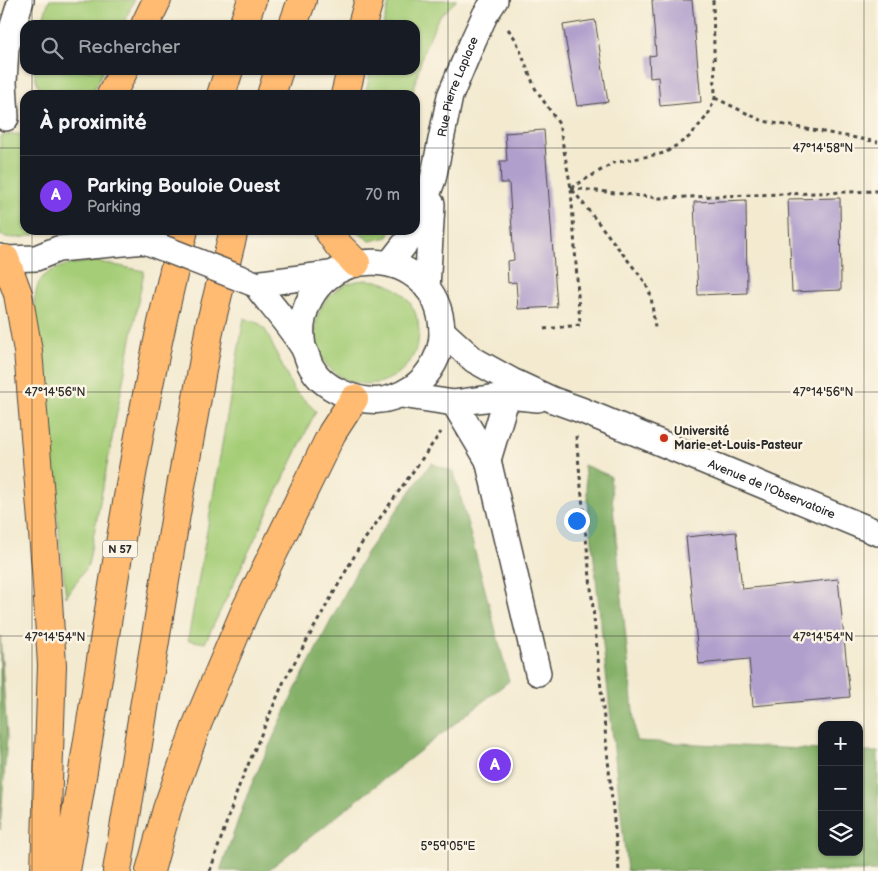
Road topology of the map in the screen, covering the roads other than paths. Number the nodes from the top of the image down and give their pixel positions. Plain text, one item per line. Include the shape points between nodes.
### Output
1 (21, 0) edge
2 (157, 0) edge
3 (252, 0) edge
4 (302, 0) edge
5 (369, 0) edge
6 (490, 7) edge
7 (147, 20) edge
8 (245, 20) edge
9 (295, 20) edge
10 (363, 20) edge
11 (121, 75) edge
12 (227, 75) edge
13 (277, 75) edge
14 (350, 75) edge
15 (114, 90) edge
16 (223, 90) edge
17 (273, 90) edge
18 (346, 90) edge
19 (10, 118) edge
20 (433, 178) junction
21 (420, 213) edge
22 (72, 235) edge
23 (183, 235) edge
24 (233, 235) edge
25 (331, 235) edge
26 (411, 235) edge
27 (138, 236) edge
28 (58, 248) junction
29 (2, 258) edge
30 (356, 263) junction
31 (390, 263) junction
32 (330, 274) junction
33 (254, 284) junction
34 (427, 288) junction
35 (442, 331) junction
36 (303, 348) junction
37 (510, 389) junction
38 (401, 395) junction
39 (354, 398) junction
40 (454, 403) junction
41 (488, 460) junction
42 (878, 532) edge
43 (538, 673) dead end
44 (45, 871) edge
45 (66, 871) edge
46 (117, 871) edge
47 (150, 871) edge

1 - 19 street via 6,48 4,82
2 - 7 highway
3 - 8 highway
4 - 9 highway
5 - 10 highway
6 - 20 street, Rue Pierre Laplace via 450,96
11 - 15 highway
12 - 16 highway
13 - 17 highway
14 - 18 highway
20 - 21 street, Rue Pierre Laplace
20 - 34 street, Rue Pierre Laplace
22 - 28 street
23 - 45 highway, N 57 via 166,301 130,490
24 - 46 highway via 210,326 179,496
25 - 30 highway
26 - 31 street, Rue Pierre Laplace
27 - 28 street
27 - 33 street, bridge
28 - 29 street via 36,258
29 - 44 highway via 18,294 28,352 48,588 52,665
30 - 31 street
30 - 32 street
31 - 34 street via 411,273
32 - 33 street
32 - 36 street via 315,289 306,307 301,327
33 - 36 street
34 - 35 street via 438,308
35 - 37 street, Avenue de l'Observatoire
35 - 38 street via 438,353 430,370
36 - 39 street via 312,369 328,386
37 - 40 street
37 - 41 street
37 - 42 street, Avenue de l'Observatoire via 581,410
38 - 39 street via 384,400
38 - 40 street
39 - 47 highway via 332,433 245,611 198,722 167,810
40 - 41 street
41 - 43 street

